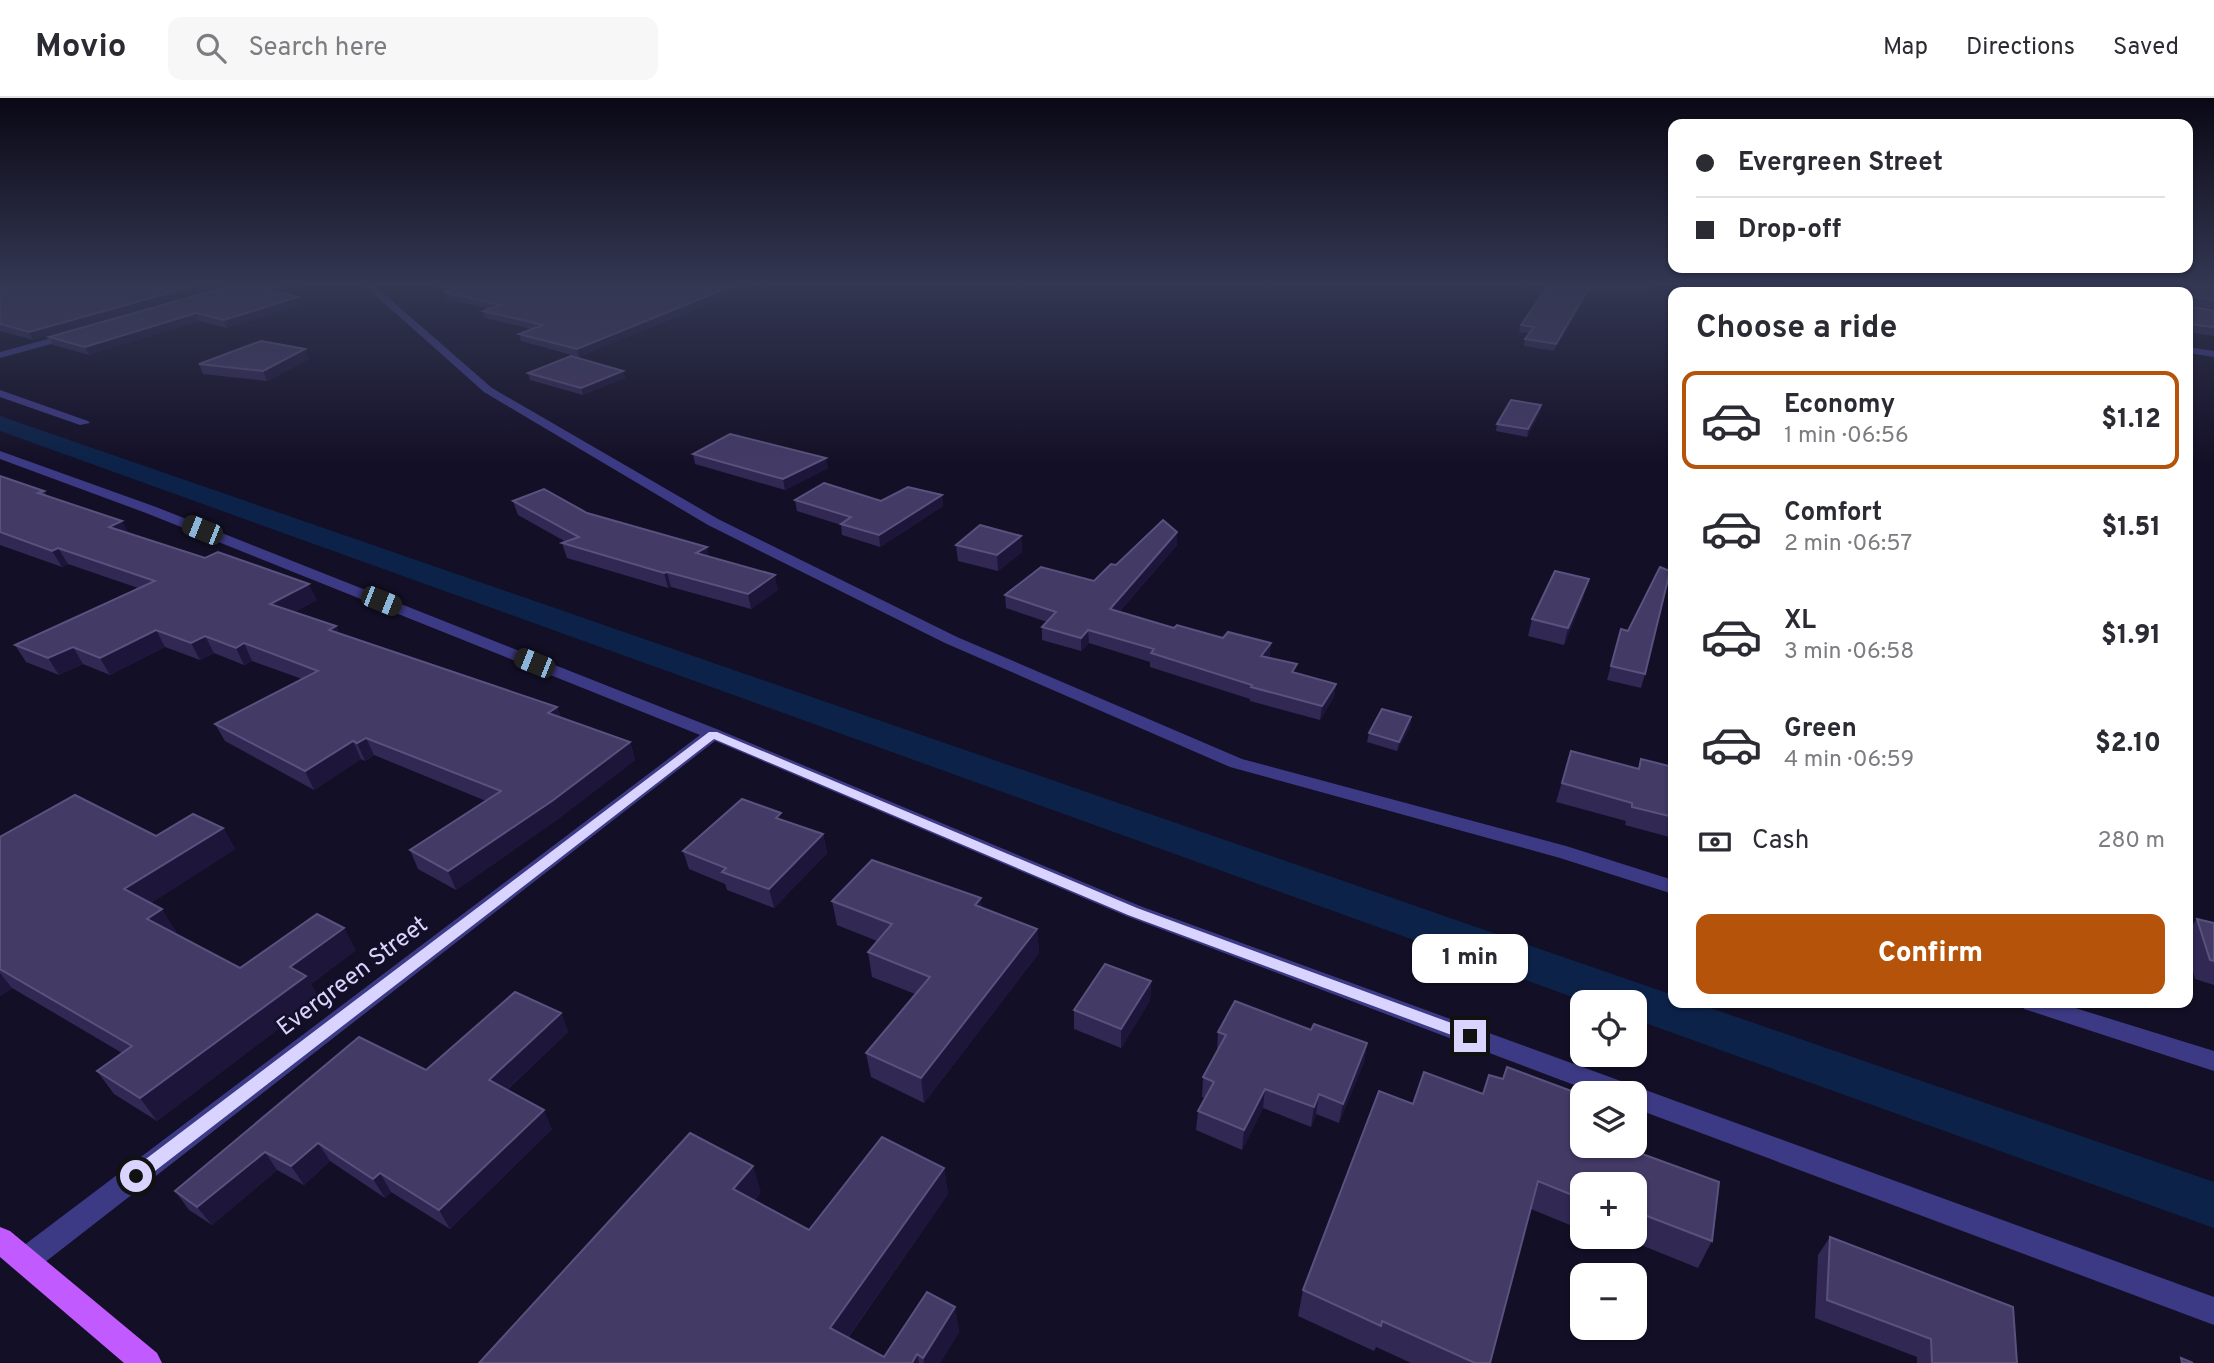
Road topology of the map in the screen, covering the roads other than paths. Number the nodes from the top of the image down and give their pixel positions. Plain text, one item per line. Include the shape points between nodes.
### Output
1 (35, 345) edge
2 (437, 345) edge
3 (2193, 352) edge
4 (2214, 354) edge
5 (0, 355) edge
6 (0, 393) edge
7 (84, 423) dead end
8 (0, 455) edge
9 (713, 734) junction
10 (1668, 885) edge
11 (2048, 1008) edge
12 (2214, 1061) edge
13 (1591, 1081) edge
14 (1647, 1102) edge
15 (0, 1240) edge
16 (25, 1261) junction
17 (2214, 1311) edge
18 (147, 1363) edge

1 - 5 street
2 - 10 street via 488,390 712,522 951,640 1236,763
3 - 4 street
6 - 7 street
8 - 9 street via 151,510
9 - 13 street via 1133,911
9 - 16 street, Evergreen Street
11 - 12 street
14 - 17 street
15 - 16 main road
16 - 18 main road

